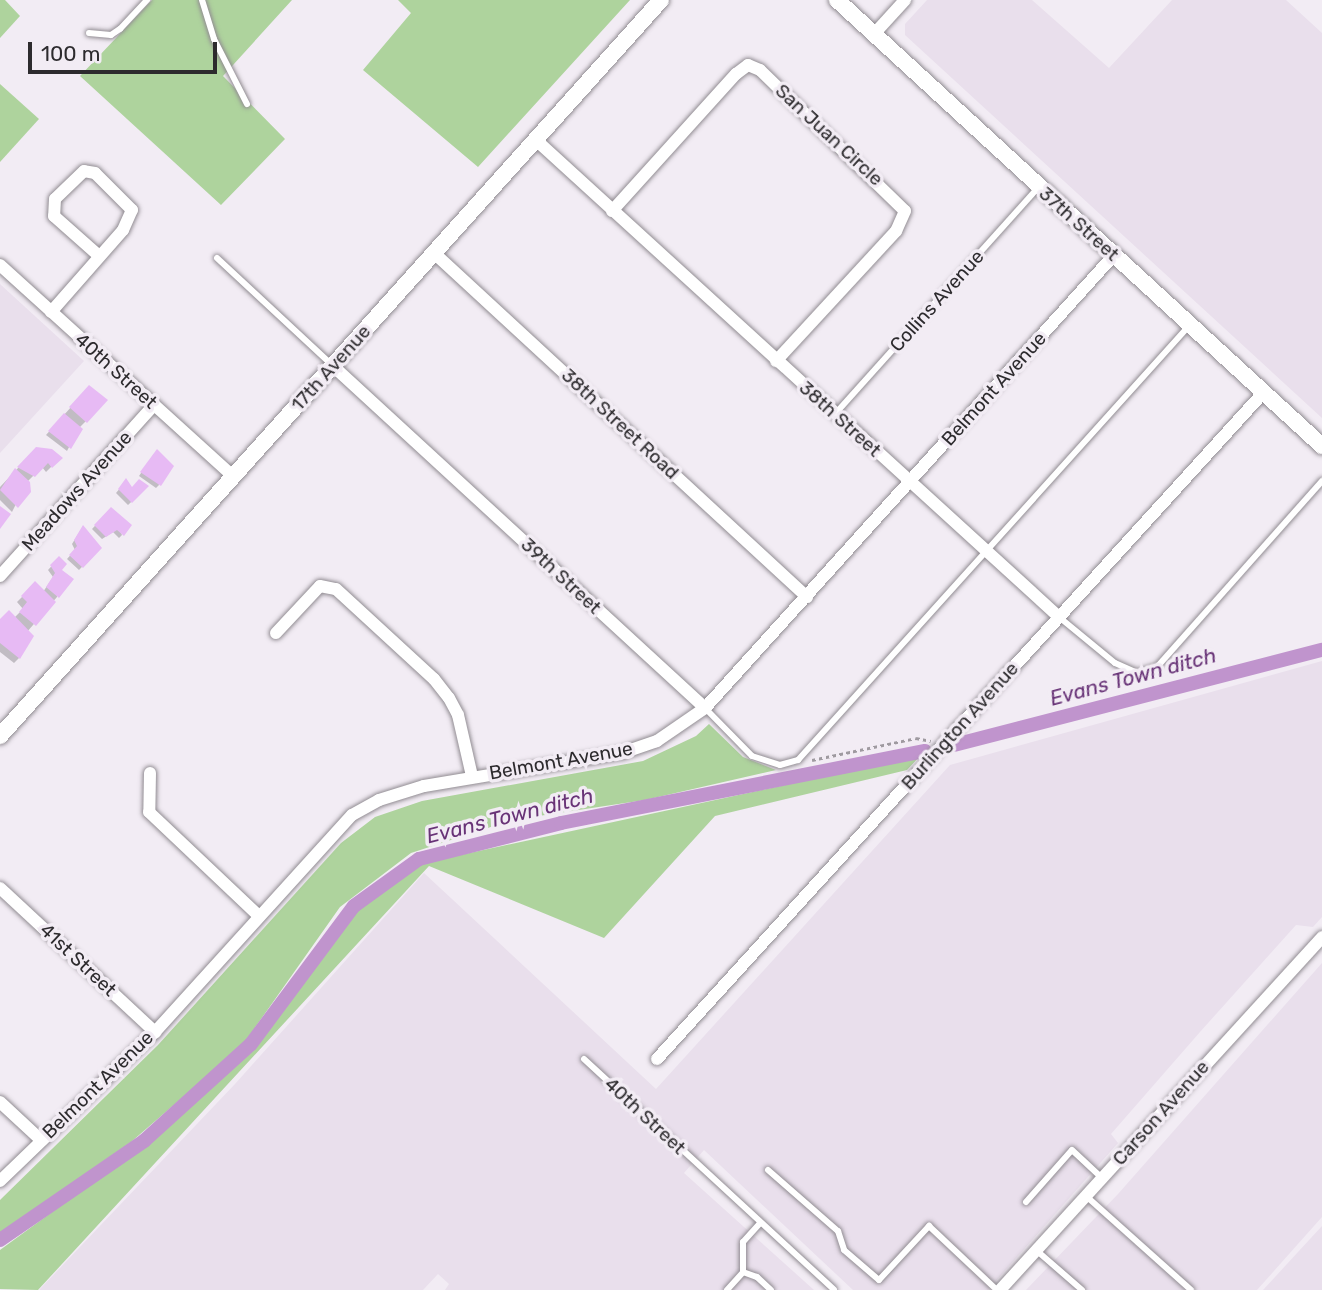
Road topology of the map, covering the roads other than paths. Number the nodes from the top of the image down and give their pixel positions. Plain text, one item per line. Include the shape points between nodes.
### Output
1 (147, 0) edge
2 (202, 0) edge
3 (662, 0) edge
4 (838, 0) edge
5 (905, 0) edge
6 (89, 33) dead end
7 (874, 34) junction
8 (247, 104) dead end
9 (536, 140) junction
10 (1039, 187) junction
11 (612, 211) junction
12 (433, 252) junction
13 (1114, 255) junction
14 (99, 256) junction
15 (217, 258) dead end
16 (0, 265) edge
17 (51, 312) junction
18 (1190, 325) junction
19 (776, 361) junction
20 (333, 366) junction
21 (1263, 393) junction
22 (154, 405) junction
23 (835, 414) junction
24 (1322, 446) edge
25 (233, 476) junction
26 (1322, 481) edge
27 (909, 482) junction
28 (985, 550) junction
29 (0, 576) edge
30 (807, 597) junction
31 (1059, 617) junction
32 (276, 633) dead end
33 (705, 708) junction
34 (0, 736) edge
35 (150, 774) dead end
36 (472, 776) junction
37 (0, 888) edge
38 (258, 915) junction
39 (1322, 937) edge
40 (155, 1032) junction
41 (584, 1059) dead end
42 (657, 1059) dead end
43 (0, 1102) edge
44 (41, 1139) junction
45 (768, 1170) dead end
46 (1102, 1178) junction
47 (0, 1181) edge
48 (1086, 1196) junction
49 (1026, 1202) dead end
50 (760, 1223) junction
51 (1037, 1250) junction
52 (743, 1272) junction
53 (727, 1290) edge
54 (771, 1290) edge
55 (834, 1290) edge
56 (998, 1290) edge
57 (1082, 1290) edge
58 (1191, 1290) edge

1 - 6 lane via 111,35
2 - 8 lane via 214,39
3 - 9 main road, 17th Avenue
4 - 7 main road, 37th Street
5 - 7 street
7 - 10 main road, 37th Street
9 - 11 street, 38th Street
9 - 12 main road, 17th Avenue
10 - 13 main road, 37th Street
10 - 23 lane, Collins Avenue
11 - 19 street, 38th Street
11 - 19 street, San Juan Circle via 736,74 748,65 760,70 905,211 897,231
12 - 20 main road, 17th Avenue
12 - 30 street, 38th Street Road
13 - 18 main road, 37th Street
13 - 27 street, Belmont Avenue
14 - 14 street via 54,216 55,199 84,171 94,173 132,210 123,230
14 - 17 street
15 - 20 lane
16 - 17 street, 40th Street
17 - 22 street, 40th Street
18 - 21 main road, 37th Street
18 - 28 lane
19 - 23 street, 38th Street
20 - 25 main road, 17th Avenue
20 - 33 street, 39th Street
21 - 24 main road, 37th Street
21 - 31 street, Burlington Avenue
22 - 25 street, 40th Street
22 - 29 street, Meadows Avenue
23 - 27 street, 38th Street
25 - 34 main road, 17th Avenue
26 - 31 lane, 38th Street via 1157,667 1138,673 1115,663
27 - 28 street, 38th Street
27 - 30 street, Belmont Avenue
28 - 31 street, 38th Street
28 - 33 lane, 39th Street via 798,760 780,765 752,756
30 - 33 street, Belmont Avenue
31 - 42 street, Burlington Avenue
32 - 36 street via 320,586 336,589 449,698 458,715
33 - 36 street, Belmont Avenue via 657,741 622,753
35 - 38 street via 149,812
36 - 38 street, Belmont Avenue via 379,800 352,815
37 - 40 street, 41st Street
38 - 40 street, Belmont Avenue
39 - 46 street, Carson Avenue
40 - 44 street, Belmont Avenue
41 - 50 lane, 40th Street
43 - 44 street
44 - 47 street, Belmont Avenue
45 - 56 lane via 838,1231 844,1250 879,1280 929,1226
46 - 48 street, Carson Avenue
46 - 49 lane via 1072,1150
48 - 51 street, Carson Avenue
48 - 58 lane
50 - 52 lane via 743,1242
50 - 55 lane, 40th Street
51 - 56 street, Carson Avenue
51 - 57 lane
52 - 53 lane
52 - 54 lane

